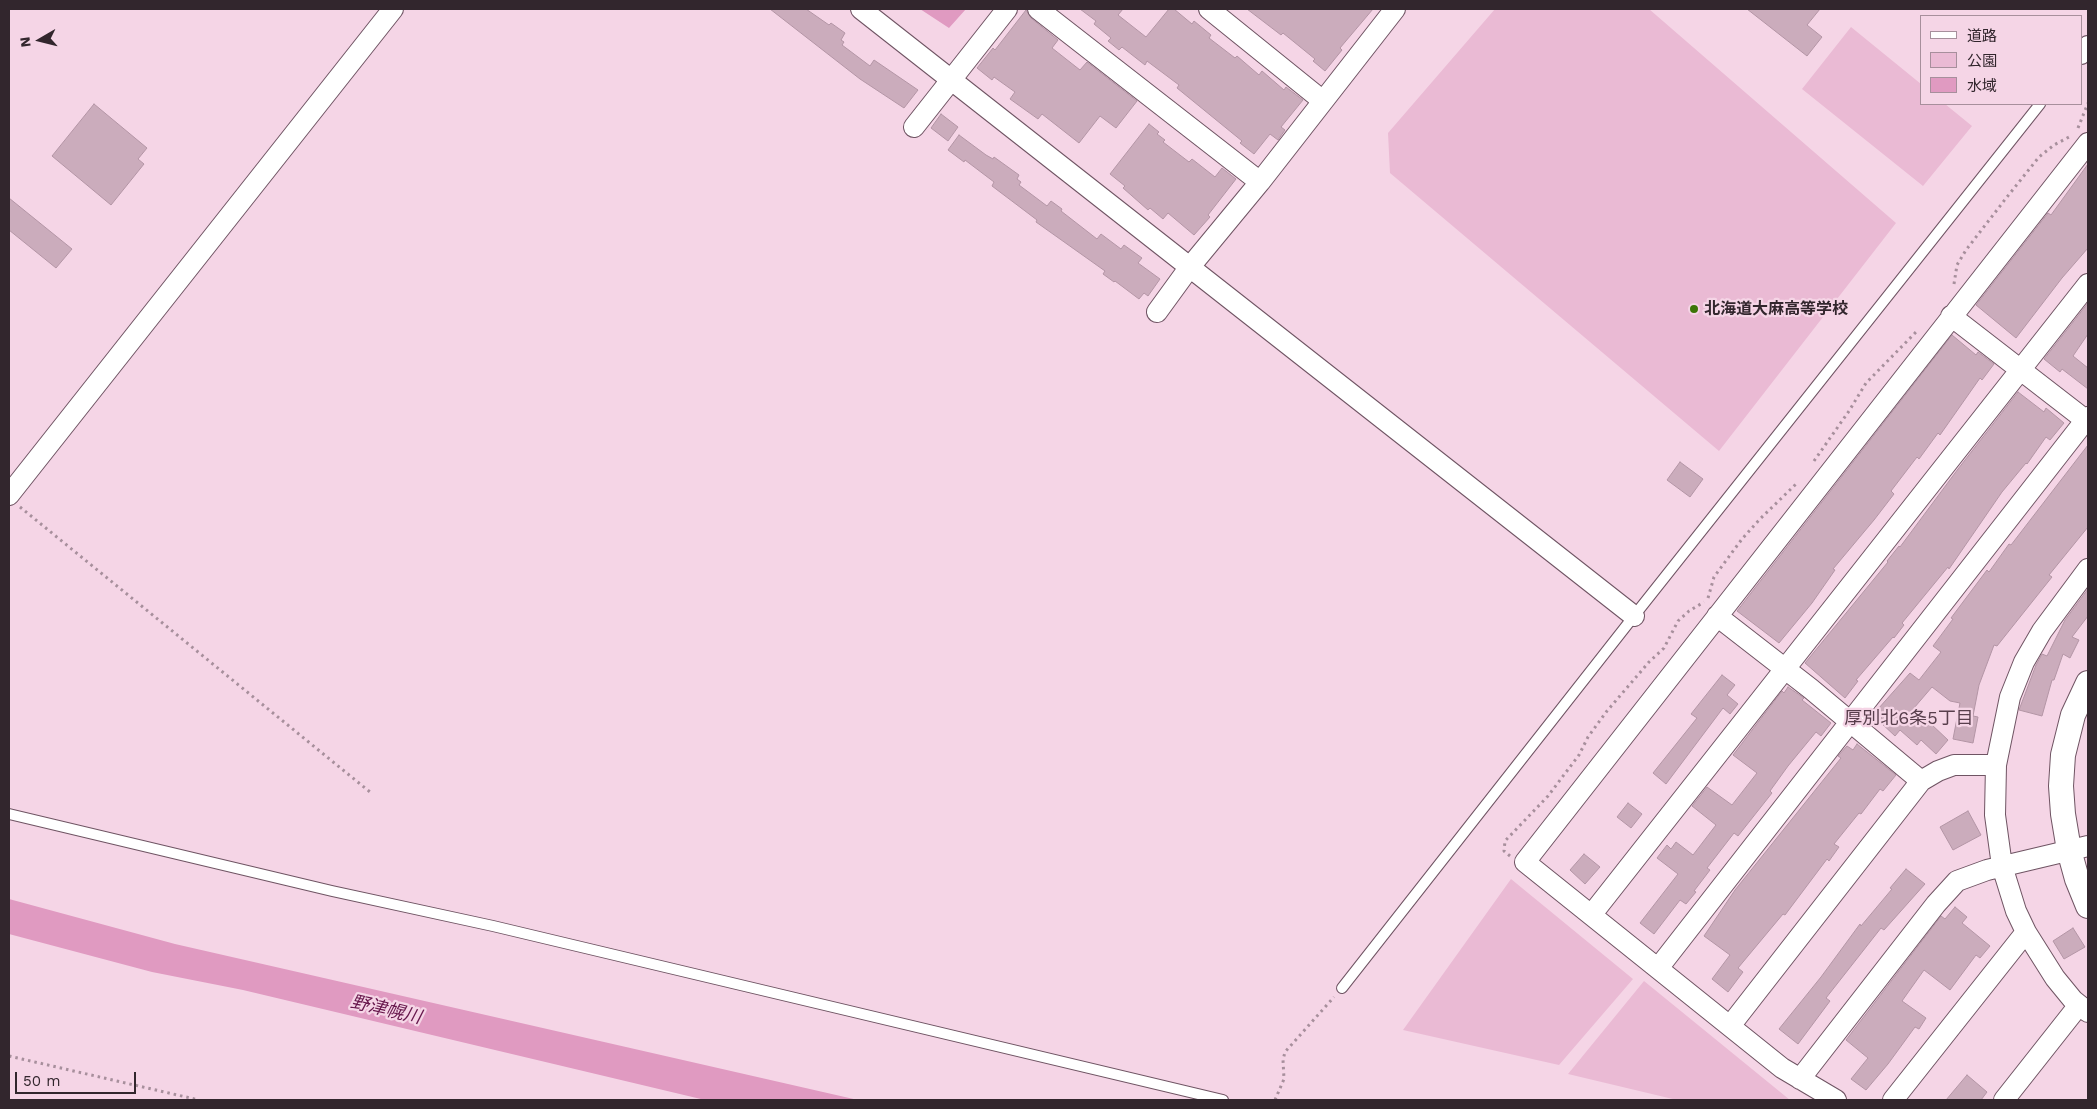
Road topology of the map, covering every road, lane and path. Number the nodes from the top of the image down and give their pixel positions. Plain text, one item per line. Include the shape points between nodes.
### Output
1 (393, 9) edge
2 (861, 9) edge
3 (1007, 9) edge
4 (1038, 9) edge
5 (1209, 9) edge
6 (1389, 11) edge
7 (951, 80) junction
8 (1323, 101) junction
9 (2088, 103) edge
10 (2039, 105) edge
11 (914, 127) dead end
12 (2088, 144) edge
13 (1260, 182) junction
14 (1189, 268) junction
15 (2088, 284) edge
16 (1954, 286) dead end
17 (1156, 312) dead end
18 (1951, 316) junction
19 (1920, 329) dead end
20 (2021, 371) junction
21 (2087, 420) edge
22 (1810, 466) dead end
23 (1800, 479) dead end
24 (13, 500) edge
25 (2088, 569) edge
26 (1634, 616) junction
27 (1717, 616) junction
28 (1784, 670) junction
29 (2088, 683) edge
30 (1850, 722) junction
31 (1996, 766) junction
32 (1921, 781) junction
33 (370, 792) dead end
34 (9, 814) edge
35 (2079, 848) edge
36 (1526, 862) junction
37 (2002, 866) junction
38 (2088, 906) edge
39 (1592, 914) junction
40 (2026, 932) junction
41 (1659, 967) junction
42 (1342, 988) joint
43 (2084, 1008) edge
44 (1730, 1026) junction
45 (9, 1056) edge
46 (1800, 1079) junction
47 (199, 1100) edge
48 (1223, 1100) edge
49 (1275, 1100) edge
50 (1836, 1100) edge
51 (1893, 1100) edge
52 (2004, 1100) edge

1 - 24 street
2 - 7 street
3 - 7 street
4 - 13 street
5 - 8 street
6 - 8 street
7 - 11 street
7 - 14 street
8 - 13 street
9 - 16 path via 2074,134 2039,157 1966,250 1957,265
10 - 26 lane
12 - 18 street
13 - 14 street
14 - 17 street
14 - 26 street
15 - 20 street
18 - 20 street
18 - 27 street
19 - 22 path via 1866,383
20 - 21 street
20 - 28 street
21 - 30 street
23 - 36 path via 1742,539 1714,577 1708,598 1678,621 1664,648 1607,711 1548,796 1505,842 1504,851 1509,856
24 - 33 path
25 - 31 street via 2042,631 2024,662 2010,698
26 - 42 lane
27 - 28 street
27 - 36 street
28 - 30 street
28 - 39 street
29 - 35 street via 2074,715 2063,755 2061,786 2063,814
30 - 32 street
30 - 41 street
31 - 32 street via 1954,765
31 - 37 street via 1995,815
32 - 44 street
34 - 48 lane
35 - 37 street
35 - 38 street via 2077,879
36 - 39 street
37 - 40 street
37 - 46 street via 1957,880
39 - 41 street
40 - 43 street via 2055,978
40 - 51 street
41 - 44 street
42 - 49 path via 1285,1052 1284,1079
43 - 52 street
44 - 46 street
45 - 47 path
46 - 50 street

